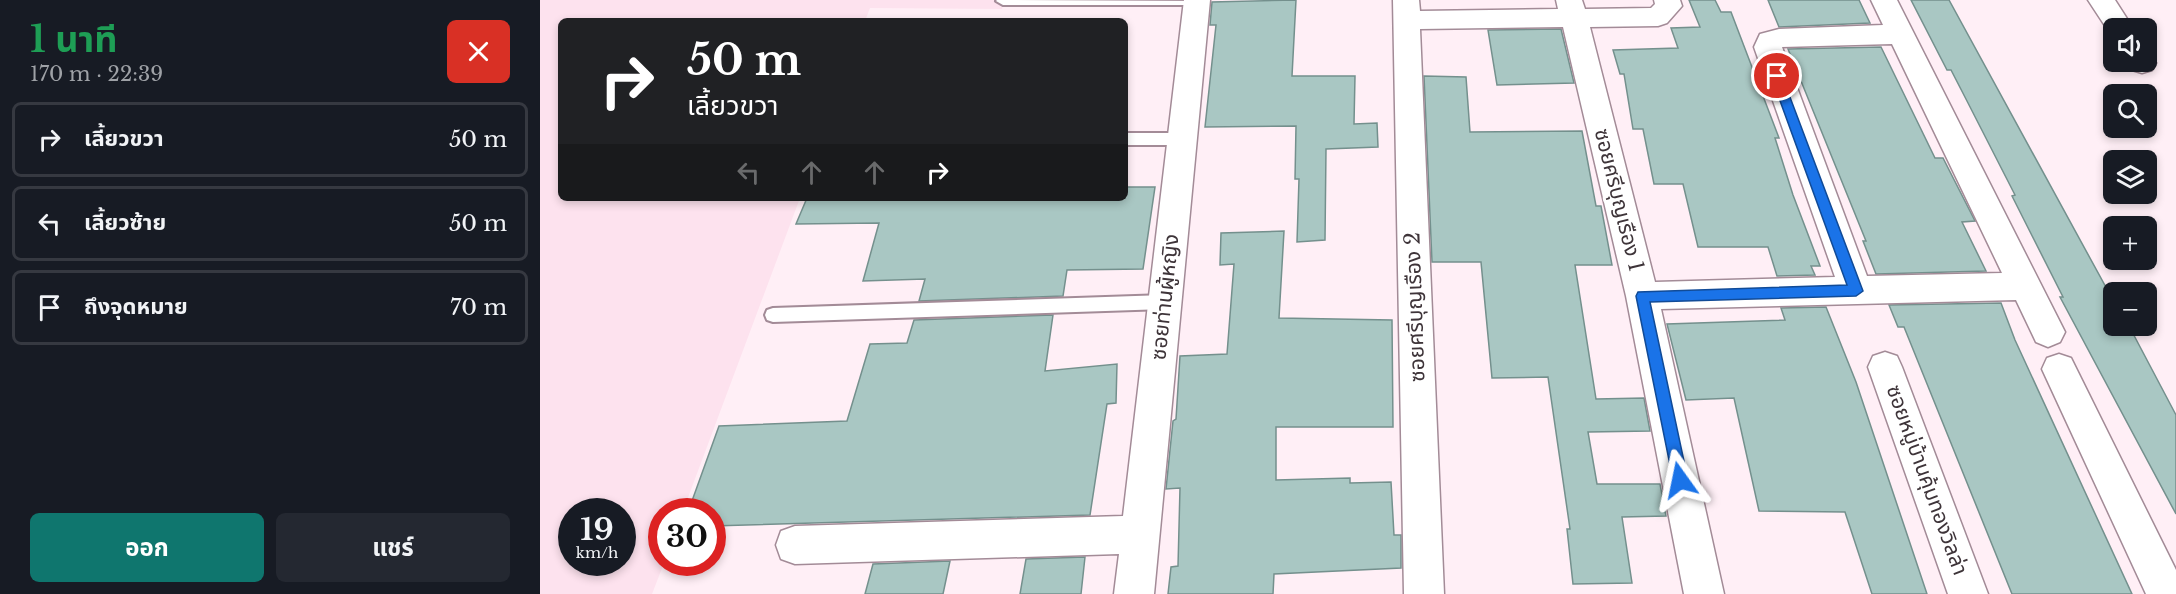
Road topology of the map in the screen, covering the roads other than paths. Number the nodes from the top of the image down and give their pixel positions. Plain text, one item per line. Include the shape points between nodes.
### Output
1 (1667, 0) edge
2 (1884, 0) edge
3 (2101, 0) edge
4 (1003, 1) edge
5 (1197, 1) edge
6 (1572, 9) edge
7 (1407, 10) edge
8 (2113, 18) edge
9 (1901, 34) junction
10 (1128, 139) edge
11 (1181, 140) junction
12 (2025, 286) junction
13 (1856, 291) junction
14 (1642, 296) junction
15 (1165, 302) junction
16 (772, 315) dead end
17 (2048, 332) dead end
18 (1885, 366) dead end
19 (2059, 369) dead end
20 (1142, 534) junction
21 (795, 545) dead end
22 (1134, 594) edge
23 (1424, 594) edge
24 (1704, 594) edge
25 (1968, 594) edge
26 (2167, 594) edge

1 - 6 street via 1669,6 1658,17
2 - 9 street
3 - 8 street
4 - 5 lane
5 - 11 street, ซอยท่านผู้หญิง
6 - 7 street
6 - 14 street, ซอยศรีบุญเรือง 1
7 - 23 street, ซอยศรีบุญเรือง 2
9 - 12 street
9 - 13 street via 1779,38 1770,41 1768,47
10 - 11 lane
11 - 15 street, ซอยท่านผู้หญิง
12 - 13 street
12 - 17 street
13 - 14 street
14 - 24 street, ซอยศรีบุญเรือง 1
15 - 16 lane
15 - 20 street, ซอยท่านผู้หญิง
18 - 25 street, ซอยหมู่บ้านคุ้มทองวิลล่า
19 - 26 street
20 - 21 street
20 - 22 street, ซอยท่านผู้หญิง

